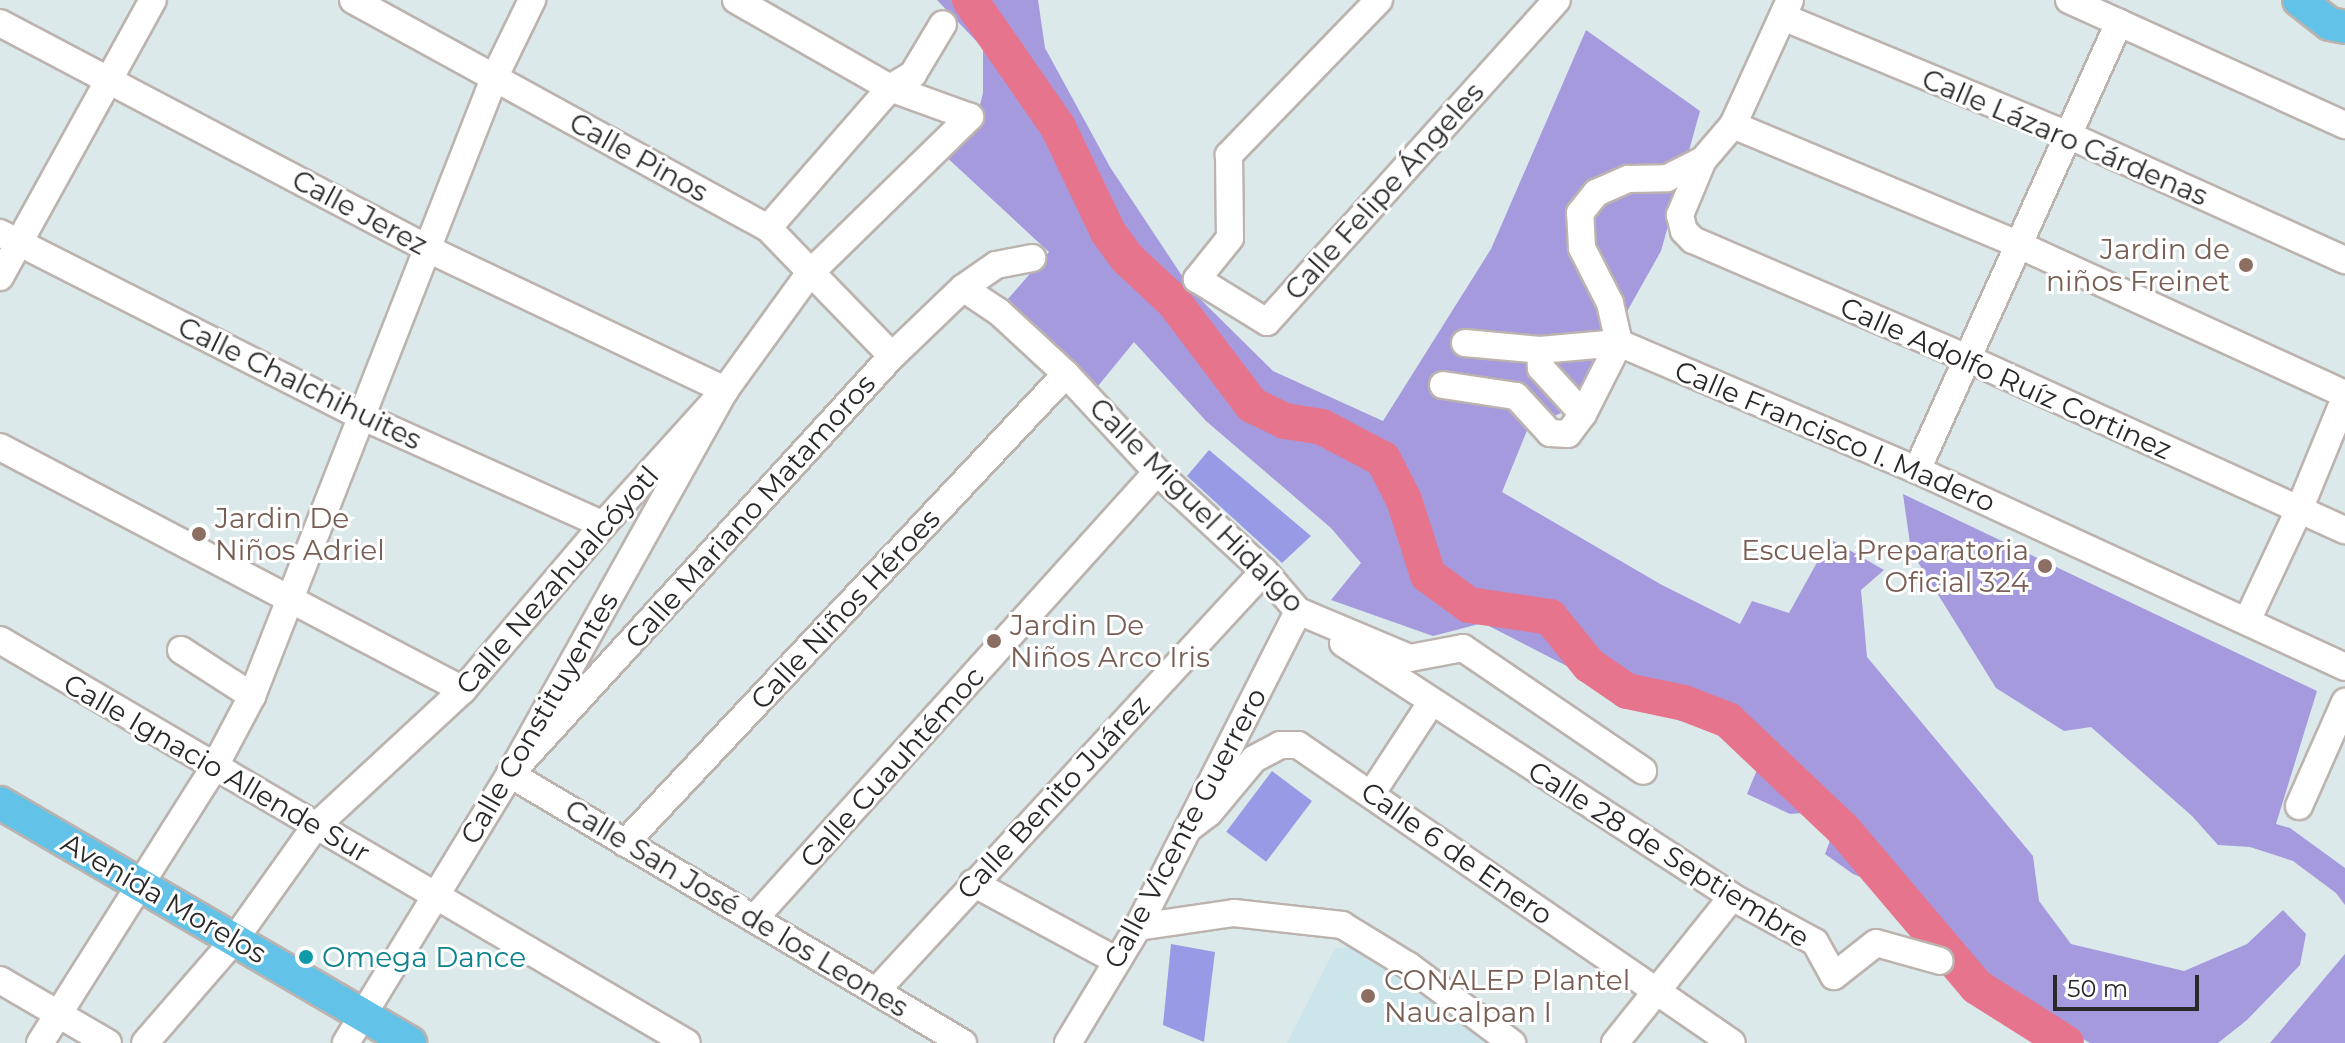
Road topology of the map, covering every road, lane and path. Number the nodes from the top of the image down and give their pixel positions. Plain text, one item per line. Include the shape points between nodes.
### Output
1 (153, 0) edge
2 (353, 0) edge
3 (532, 0) edge
4 (736, 0) edge
5 (1379, 0) edge
6 (1557, 0) edge
7 (2069, 0) edge
8 (2299, 0) edge
9 (1787, 9) edge
10 (0, 23) edge
11 (2119, 23) junction
12 (943, 24) dead end
13 (2340, 33) edge
14 (913, 74) junction
15 (495, 76) junction
16 (109, 81) junction
17 (890, 88) junction
18 (970, 117) junction
19 (1733, 125) junction
20 (2345, 125) edge
21 (2070, 136) junction
22 (1703, 160) junction
23 (768, 228) junction
24 (9, 238) edge
25 (2017, 244) junction
26 (428, 249) junction
27 (1032, 258) dead end
28 (2345, 260) edge
29 (809, 274) junction
30 (0, 277) edge
31 (963, 288) junction
32 (1465, 343) dead end
33 (1619, 343) junction
34 (1540, 350) junction
35 (892, 356) junction
36 (1969, 359) junction
37 (1066, 374) junction
38 (1443, 385) dead end
39 (725, 390) junction
40 (2345, 396) edge
41 (1583, 414) junction
42 (361, 416) junction
43 (0, 447) edge
44 (1917, 470) junction
45 (1157, 472) junction
46 (2299, 510) junction
47 (603, 525) junction
48 (2345, 530) edge
49 (1264, 571) junction
50 (291, 598) junction
51 (1298, 611) junction
52 (2247, 621) junction
53 (0, 640) edge
54 (181, 650) dead end
55 (2345, 667) edge
56 (463, 690) junction
57 (252, 696) junction
58 (2345, 702) edge
59 (1431, 703) junction
60 (215, 766) junction
61 (1643, 771) dead end
62 (510, 774) junction
63 (1372, 793) junction
64 (0, 803) edge
65 (2299, 806) dead end
66 (315, 827) junction
67 (1189, 828) junction
68 (625, 843) junction
69 (973, 883) junction
70 (138, 886) junction
71 (435, 894) junction
72 (1732, 897) junction
73 (754, 919) junction
74 (1138, 927) junction
75 (235, 939) junction
76 (1117, 961) junction
77 (1940, 961) dead end
78 (0, 980) edge
79 (877, 990) junction
80 (1658, 993) junction
81 (57, 1014) junction
82 (362, 1015) junction
83 (40, 1043) edge
84 (108, 1043) edge
85 (145, 1043) edge
86 (346, 1043) edge
87 (410, 1043) edge
88 (687, 1043) edge
89 (963, 1043) edge
90 (1068, 1043) edge
91 (1512, 1043) edge
92 (1615, 1043) edge
93 (1732, 1043) edge

1 - 16 street
2 - 15 street, Calle Pinos
3 - 15 street
4 - 17 street
5 - 6 street, Calle Felipe Ángeles via 1229,155 1230,238 1197,279 1267,322
7 - 11 street
8 - 13 main road
9 - 19 street
9 - 21 street, Calle Lázaro Cárdenas
10 - 16 street, Calle Jerez
11 - 20 street
11 - 21 street
12 - 14 street
14 - 17 street
14 - 18 street
15 - 23 street, Calle Pinos
15 - 26 street
16 - 24 street
16 - 26 street, Calle Jerez
17 - 18 street
17 - 23 street
18 - 29 street, Calle Nezahualcóyotl
19 - 22 street
19 - 25 street
21 - 25 street
21 - 28 street, Calle Lázaro Cárdenas
22 - 33 street via 1667,178 1628,179 1596,193 1580,213 1582,248 1610,303
22 - 36 street, Calle Adolfo Ruíz Cortinez via 1680,215 1693,240
23 - 29 street, Calle Pinos
24 - 30 street
24 - 42 street, Calle Chalchihuites
25 - 36 street
25 - 40 street
26 - 39 street, Calle Jerez
26 - 42 street
27 - 31 street, Calle Mariano Matamoros via 996,265
29 - 35 street, Calle Pinos
29 - 39 street, Calle Nezahualcóyotl
31 - 35 street, Calle Mariano Matamoros
31 - 37 street, Calle Miguel Hidalgo via 999,312
32 - 34 street
33 - 34 street
33 - 41 street
33 - 44 street, Calle Francisco I. Madero
34 - 41 street via 1541,368
35 - 62 street, Calle Mariano Matamoros
36 - 44 street
36 - 46 street, Calle Adolfo Ruíz Cortinez
37 - 45 street, Calle Miguel Hidalgo
37 - 68 street, Calle Niños Héroes
38 - 41 street via 1516,396 1550,433 1568,434
39 - 47 street, Calle Nezahualcóyotl
39 - 62 street, Calle Constituyentes
40 - 46 street
42 - 47 street, Calle Chalchihuites
42 - 50 street
43 - 50 street
44 - 52 street, Calle Francisco I. Madero
45 - 49 street, Calle Miguel Hidalgo
45 - 73 street, Calle Cuauhtémoc
46 - 48 street, Calle Adolfo Ruíz Cortinez
46 - 52 street
47 - 56 street, Calle Nezahualcóyotl
49 - 51 street, Calle Miguel Hidalgo
49 - 69 street, Calle Benito Juárez
50 - 56 street
50 - 57 street
51 - 59 street, Calle 28 de Septiembre
51 - 61 street, Calle Miguel Hidalgo via 1410,658 1463,648
51 - 67 street, Calle Vicente Guerrero
52 - 55 street, Calle Francisco I. Madero
53 - 60 street, Calle Ignacio Allende Sur
54 - 57 street
56 - 66 street, Calle Nezahualcóyotl
57 - 60 street
58 - 65 street
59 - 63 street
59 - 72 street, Calle 28 de Septiembre
60 - 66 street, Calle Ignacio Allende Sur
60 - 70 street
62 - 68 street, Calle San José de los Leones
62 - 71 street, Calle Constituyentes
63 - 67 street, Calle 6 de Enero via 1298,745 1280,745 1254,759 1209,813
63 - 80 street, Calle 6 de Enero
64 - 70 main road, Avenida Morelos
66 - 71 street, Calle Ignacio Allende Sur
66 - 75 street, Calle Nezahualcóyotl
67 - 74 street, Calle Vicente Guerrero
68 - 73 street, Calle San José de los Leones
69 - 76 street
69 - 79 street, Calle Benito Juárez
70 - 75 main road, Avenida Morelos
70 - 81 street
71 - 82 street, Calle Constituyentes
71 - 88 street, Calle Ignacio Allende Sur
72 - 77 street, Calle 28 de Septiembre via 1815,942 1834,976 1876,943
72 - 80 street
73 - 79 street, Calle San José de los Leones
74 - 76 street, Calle Vicente Guerrero
74 - 91 street via 1234,913 1342,925 1409,966
75 - 82 main road, Avenida Morelos
75 - 85 street, Calle Nezahualcóyotl
76 - 90 street, Calle Vicente Guerrero
78 - 81 street
79 - 89 street, Calle San José de los Leones
80 - 92 street
80 - 93 street, Calle 6 de Enero
81 - 83 street
81 - 84 street
82 - 86 street, Calle Constituyentes
82 - 87 main road, Avenida Morelos

